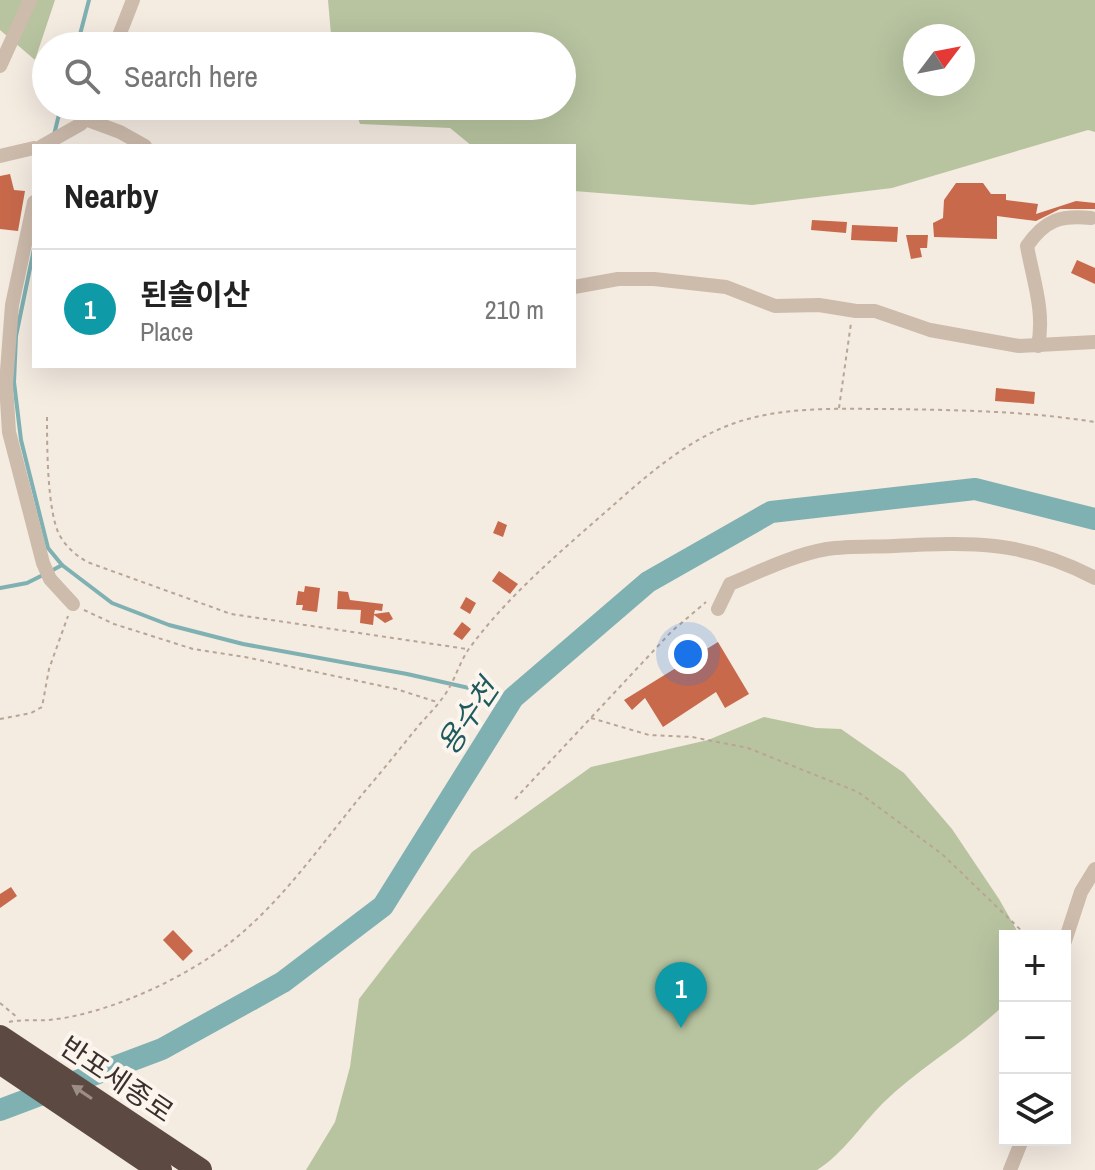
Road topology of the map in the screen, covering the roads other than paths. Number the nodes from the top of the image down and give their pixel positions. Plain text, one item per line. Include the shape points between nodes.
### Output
1 (30, 0) edge
2 (133, 0) edge
3 (120, 32) edge
4 (0, 66) edge
5 (80, 120) edge
6 (100, 120) edge
7 (44, 144) edge
8 (141, 144) edge
9 (32, 148) edge
10 (0, 156) edge
11 (32, 211) edge
12 (1091, 218) dead end
13 (576, 287) edge
14 (1095, 342) edge
15 (1038, 346) junction
16 (1095, 578) edge
17 (73, 604) road end
18 (718, 609) dead end
19 (1095, 869) edge
20 (1069, 930) edge
21 (0, 1037) edge
22 (0, 1062) edge
23 (139, 1143) junction
24 (1020, 1146) edge
25 (160, 1170) edge
26 (200, 1170) edge
27 (1010, 1170) edge

1 - 4 street
2 - 3 street
5 - 7 street via 67,134
6 - 8 street
9 - 10 street
11 - 17 street via 12,305 6,384 9,432 43,563
12 - 15 street via 1068,216 1053,222 1039,229 1027,246 1040,307
13 - 15 street via 634,277 726,287 775,306 875,311 930,330
14 - 15 street
16 - 18 street via 1060,561 1002,545 827,549 730,584
19 - 20 street
23 -> 21 highway, 반포세종로
22 - 23 highway, 반포세종로
23 - 25 highway, 반포세종로
23 - 26 highway, 반포세종로
24 - 27 street

